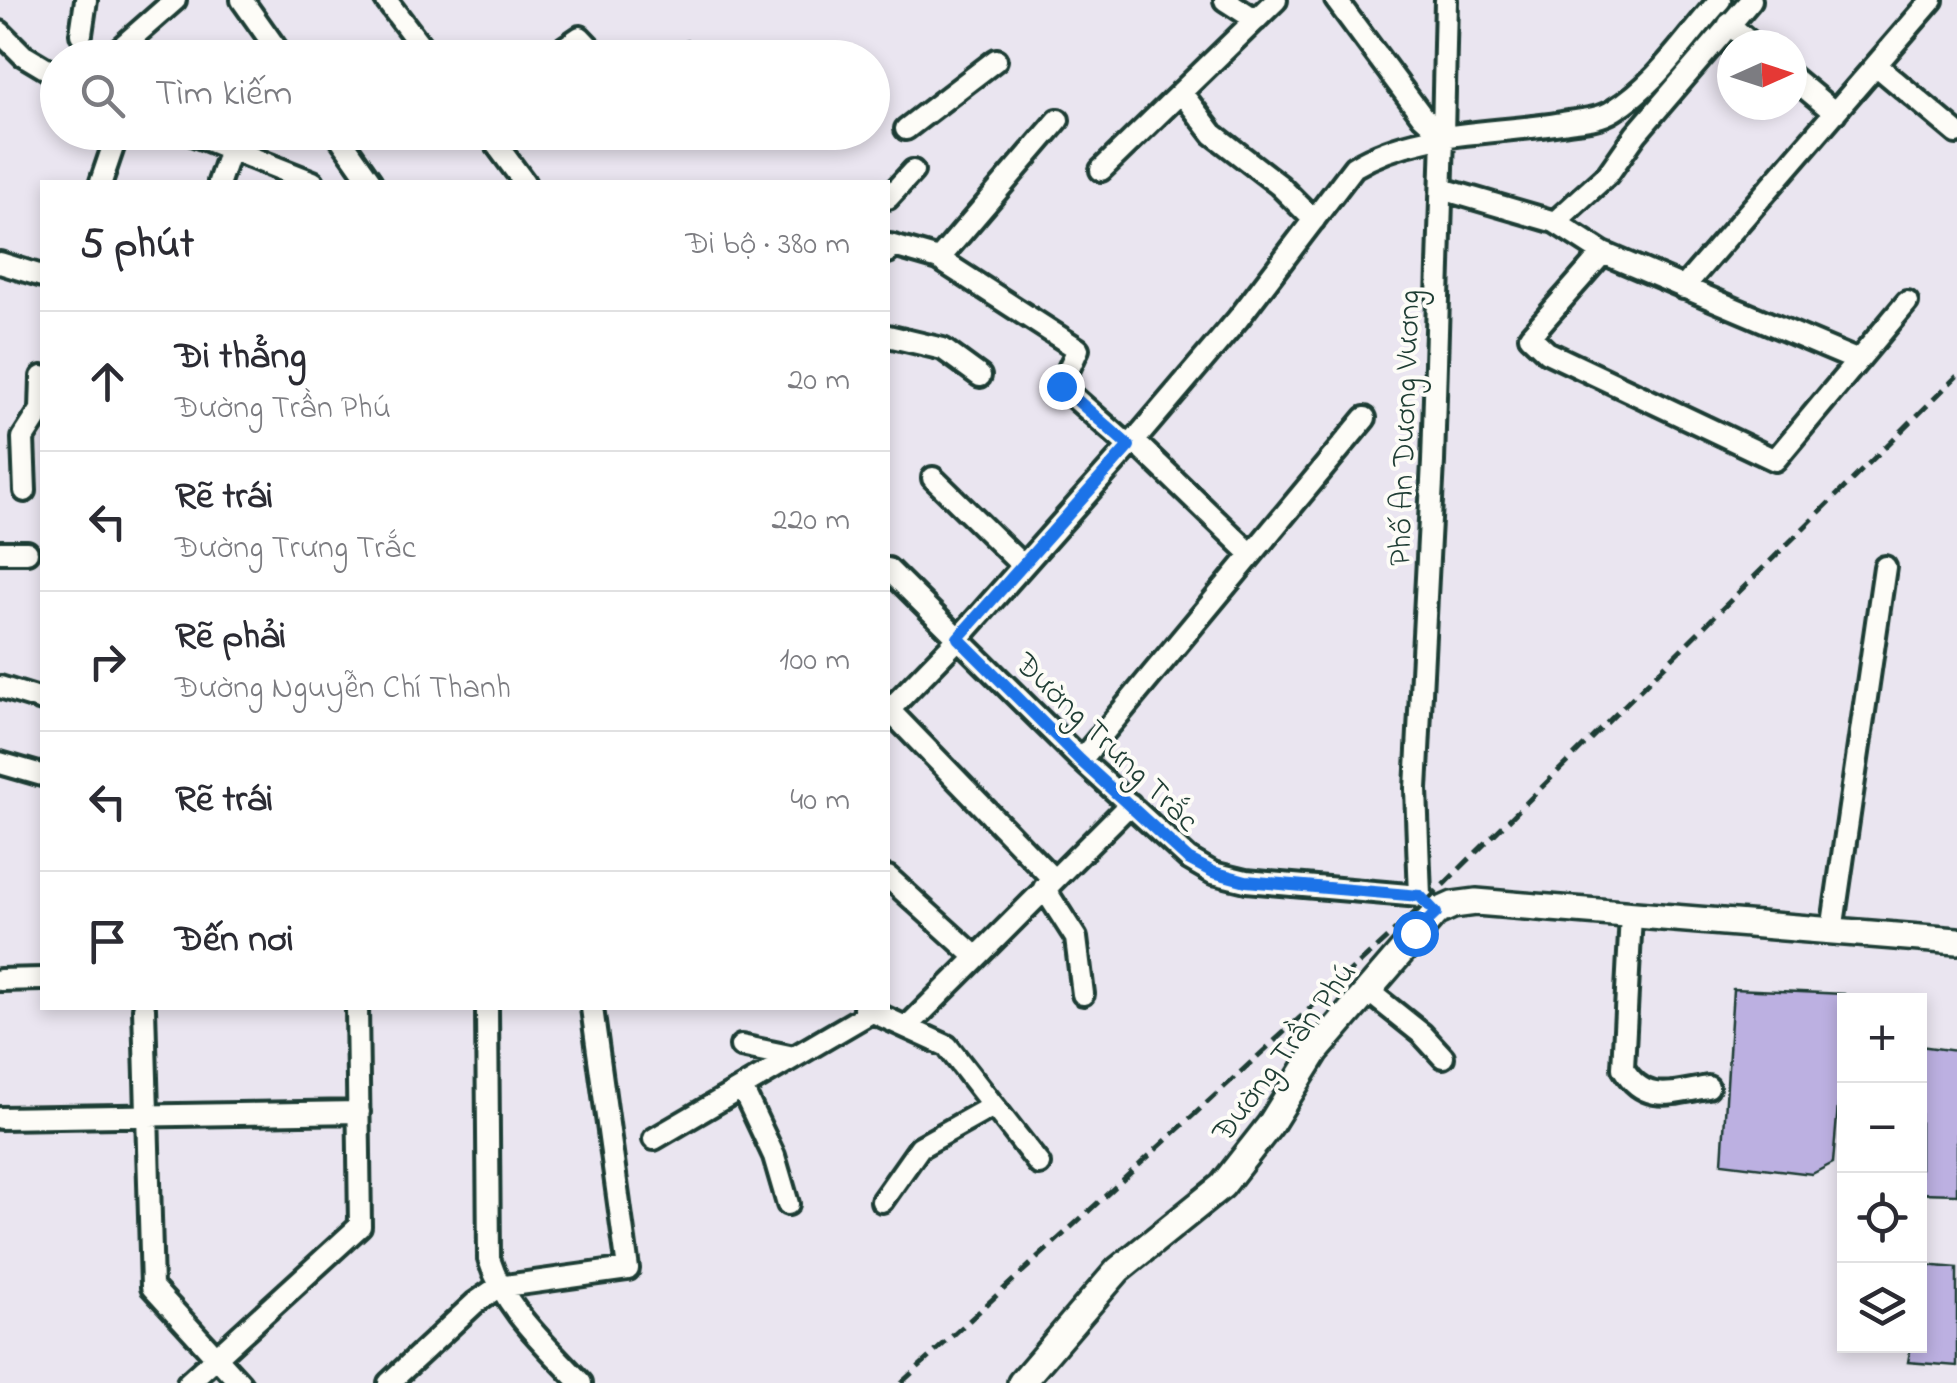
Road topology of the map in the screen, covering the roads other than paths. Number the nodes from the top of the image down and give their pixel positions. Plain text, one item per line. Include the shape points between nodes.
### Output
1 (86, 0) edge
2 (175, 0) edge
3 (242, 0) edge
4 (386, 0) edge
5 (1225, 0) edge
6 (1276, 0) edge
7 (1336, 0) edge
8 (1446, 0) edge
9 (1689, 0) edge
10 (1751, 0) edge
11 (1932, 0) edge
12 (1714, 7) edge
13 (1256, 20) junction
14 (1729, 24) junction
15 (1736, 30) edge
16 (0, 32) edge
17 (81, 34) dead end
18 (129, 40) edge
19 (270, 40) edge
20 (416, 40) edge
21 (996, 60) dead end
22 (40, 65) edge
23 (1876, 65) junction
24 (1807, 89) edge
25 (1181, 92) junction
26 (1614, 111) junction
27 (1835, 112) junction
28 (1058, 120) dead end
29 (906, 129) dead end
30 (1636, 134) junction
31 (1957, 134) edge
32 (1443, 135) junction
33 (112, 150) edge
34 (230, 150) joint
35 (349, 150) edge
36 (500, 150) edge
37 (1101, 170) dead end
38 (913, 171) dead end
39 (102, 180) edge
40 (220, 180) edge
41 (302, 180) edge
42 (370, 180) edge
43 (522, 180) edge
44 (1442, 189) junction
45 (890, 196) edge
46 (1314, 220) junction
47 (1555, 222) junction
48 (890, 247) edge
49 (1602, 253) junction
50 (939, 258) junction
51 (0, 262) edge
52 (40, 275) edge
53 (1683, 288) junction
54 (1907, 302) dead end
55 (890, 336) edge
56 (1856, 360) junction
57 (980, 376) dead end
58 (40, 413) edge
59 (1365, 418) dead end
60 (1132, 443) junction
61 (933, 478) dead end
62 (25, 492) dead end
63 (0, 552) edge
64 (27, 552) dead end
65 (1251, 554) junction
66 (1022, 566) junction
67 (1885, 568) dead end
68 (890, 571) edge
69 (958, 638) junction
70 (0, 688) edge
71 (40, 699) edge
72 (890, 708) edge
73 (890, 712) edge
74 (1080, 760) junction
75 (0, 763) edge
76 (40, 774) edge
77 (1130, 804) junction
78 (890, 878) edge
79 (1049, 884) junction
80 (1428, 904) junction
81 (1631, 915) junction
82 (1832, 931) junction
83 (1957, 941) edge
84 (976, 957) junction
85 (40, 979) edge
86 (0, 980) edge
87 (1368, 990) junction
88 (1083, 994) dead end
89 (144, 1010) edge
90 (357, 1010) edge
91 (486, 1010) edge
92 (592, 1010) edge
93 (866, 1010) edge
94 (870, 1010) edge
95 (907, 1026) junction
96 (741, 1046) dead end
97 (794, 1057) junction
98 (1443, 1057) dead end
99 (1708, 1087) dead end
100 (742, 1088) junction
101 (993, 1106) junction
102 (358, 1112) junction
103 (0, 1118) edge
104 (147, 1118) junction
105 (654, 1138) dead end
106 (1039, 1164) dead end
107 (882, 1200) dead end
108 (788, 1204) dead end
109 (498, 1288) junction
110 (216, 1357) junction
111 (188, 1383) edge
112 (240, 1383) edge
113 (388, 1383) edge
114 (581, 1383) edge
115 (1021, 1383) edge

1 - 17 street
2 - 18 street
3 - 19 street
4 - 20 street
5 - 13 street
6 - 13 street
7 - 32 street
8 - 32 street, Phố An Dương Vương
9 - 12 street
10 - 14 street
11 - 23 street
12 - 26 street via 1657,75
13 - 25 street
14 - 15 street
14 - 30 street
16 - 22 street
21 - 29 street
23 - 27 street
23 - 31 street
24 - 27 street
25 - 37 street
25 - 46 street via 1212,134
26 - 30 street
26 - 32 street via 1546,126
27 - 53 street
28 - 50 street
30 - 47 street via 1608,174
32 - 44 street, Phố An Dương Vương
32 - 46 street via 1354,167
33 - 39 street
34 - 40 street
34 - 41 street
35 - 42 street
36 - 43 street
38 - 45 street
44 - 47 street
44 - 80 street, Phố An Dương Vương via 1416,788
46 - 60 street
47 - 49 street
48 - 50 street
49 - 53 street
49 - 56 street via 1530,336 1548,352 1775,460
50 - 60 street via 1078,349 1061,386
51 - 52 street
53 - 56 street
54 - 56 street
55 - 57 street via 944,349
58 - 62 street via 23,438
59 - 65 street
60 - 65 street
60 - 66 street
61 - 66 street
63 - 64 street
65 - 74 street
66 - 69 street
67 - 82 street
68 - 69 street, Đường Trưng Trắc
69 - 72 street
69 - 74 street, Đường Trưng Trắc
70 - 71 street
73 - 79 street
74 - 77 street, Đường Trưng Trắc
75 - 76 street
77 - 79 street
77 - 80 street, Đường Trưng Trắc via 1188,859 1213,872
78 - 84 street
79 - 84 street
79 - 88 street via 1076,938
80 - 81 main road
80 - 87 main road, Đường Trần Phú
81 - 82 main road
81 - 99 street via 1622,1068 1648,1094
82 - 83 main road
84 - 95 street
85 - 86 street
87 - 98 street
87 - 115 main road, Đường Trần Phú via 1222,1186 1118,1270
89 - 104 street
90 - 102 street
91 - 109 street via 489,1259
92 - 109 street via 628,1269
93 - 97 street
94 - 95 street
95 - 101 street via 946,1046
96 - 97 street
97 - 100 street
100 - 105 street
100 - 108 street
101 - 106 street
101 - 107 street via 920,1147
102 - 104 street
102 - 110 street via 360,1226
103 - 104 street
104 - 110 street via 152,1286
109 - 113 street
109 - 114 street
110 - 111 street
110 - 112 street

